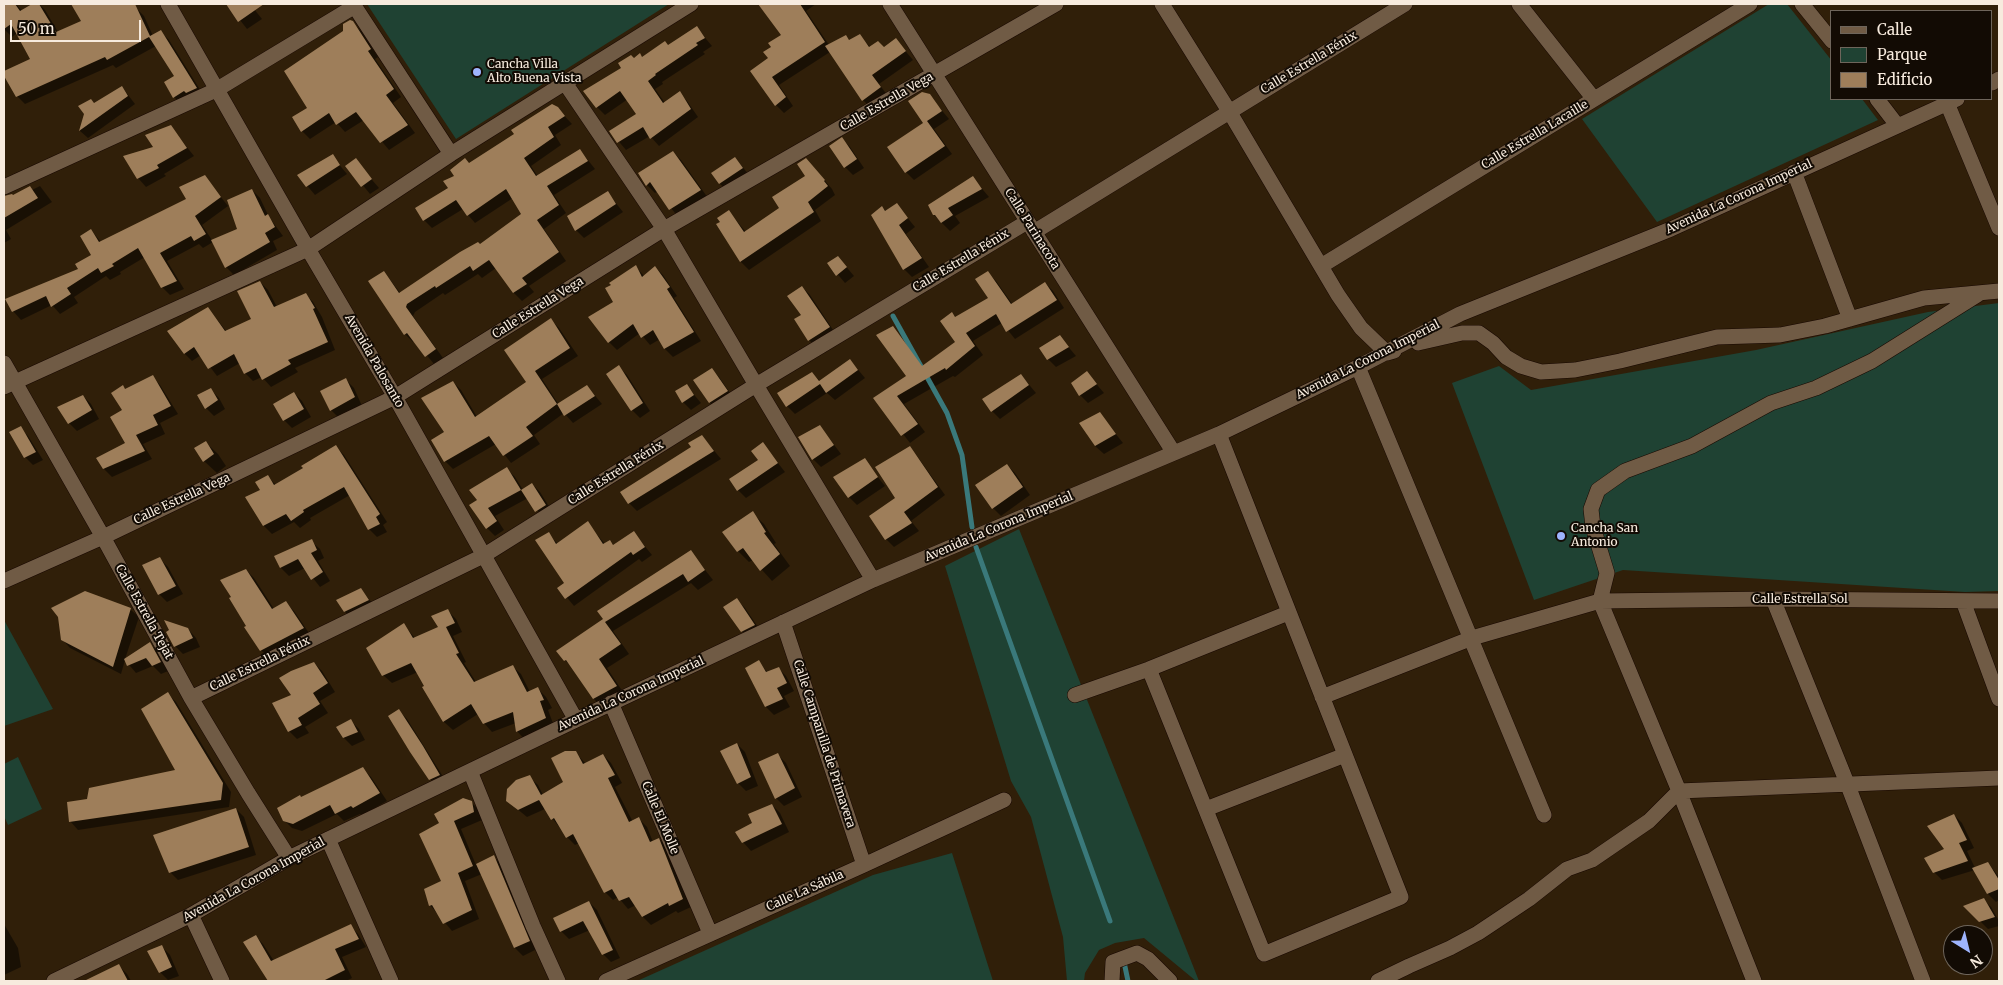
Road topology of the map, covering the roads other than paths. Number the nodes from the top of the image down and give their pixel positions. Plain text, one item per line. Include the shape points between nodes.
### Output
1 (168, 4) edge
2 (691, 4) edge
3 (890, 4) edge
4 (1056, 4) edge
5 (1162, 4) edge
6 (1405, 4) edge
7 (1519, 4) edge
8 (1750, 4) edge
9 (1802, 4) edge
10 (354, 5) edge
11 (1830, 39) edge
12 (935, 75) junction
13 (565, 83) junction
14 (216, 90) junction
15 (1594, 99) junction
16 (1878, 100) edge
17 (1952, 101) edge
18 (1229, 111) junction
19 (1898, 125) junction
20 (452, 154) junction
21 (1794, 172) junction
22 (4, 187) edge
23 (1030, 227) junction
24 (1999, 228) edge
25 (664, 229) junction
26 (308, 249) junction
27 (1321, 266) junction
28 (1999, 291) edge
29 (1984, 292) junction
30 (1850, 319) junction
31 (1386, 353) junction
32 (4, 363) edge
33 (1358, 367) junction
34 (9, 384) edge
35 (756, 385) junction
36 (395, 397) junction
37 (1219, 434) junction
38 (1174, 453) junction
39 (103, 537) junction
40 (483, 556) junction
41 (873, 580) junction
42 (4, 581) edge
43 (1773, 599) junction
44 (1600, 601) junction
45 (1963, 601) junction
46 (1999, 602) edge
47 (1288, 613) junction
48 (784, 622) junction
49 (1472, 638) junction
50 (1149, 669) junction
51 (1075, 695) dead end
52 (1322, 697) junction
53 (190, 698) junction
54 (1999, 698) edge
55 (611, 703) junction
56 (576, 720) junction
57 (1345, 755) junction
58 (470, 771) junction
59 (1999, 778) edge
60 (1847, 783) junction
61 (1679, 791) junction
62 (1004, 800) dead end
63 (1206, 809) junction
64 (1544, 815) dead end
65 (328, 839) junction
66 (289, 858) junction
67 (864, 865) junction
68 (191, 915) junction
69 (710, 933) junction
70 (54, 981) edge
71 (222, 981) edge
72 (392, 981) edge
73 (558, 981) edge
74 (606, 981) edge
75 (1112, 981) edge
76 (1170, 981) edge
77 (1378, 981) edge
78 (1754, 981) edge
79 (1923, 981) edge

1 - 14 street, Avenida Palosanto
2 - 13 street
3 - 12 street, Calle Parinacota
4 - 12 street, Calle Estrella Vega
5 - 18 street
6 - 18 street, Calle Estrella Fénix
7 - 15 street
8 - 15 street, Calle Estrella Lacaille
9 - 11 street
10 - 14 street
10 - 20 street
12 - 23 street, Calle Parinacota
12 - 25 street, Calle Estrella Vega
13 - 20 street
13 - 25 street
14 - 22 street
14 - 26 street, Avenida Palosanto
15 - 27 street, Calle Estrella Lacaille
16 - 19 street
17 - 19 street, Avenida La Corona Imperial
17 - 24 street
18 - 23 street, Calle Estrella Fénix
18 - 27 street
19 - 21 street, Avenida La Corona Imperial
20 - 26 street
21 - 30 street
21 - 31 street, Avenida La Corona Imperial via 1671,229 1460,314
23 - 35 street, Calle Estrella Fénix
23 - 38 street, Calle Parinacota
25 - 35 street
25 - 36 street, Calle Estrella Vega
26 - 34 street
26 - 36 street, Avenida Palosanto
27 - 31 street via 1362,328
28 - 29 street
29 - 30 street via 1924,298
29 - 44 street via 1872,361 1816,388 1771,403 1692,446 1625,471 1598,490 1591,509 1606,574
30 - 31 street via 1780,335 1717,338 1575,370 1541,372 1521,366 1479,333 1452,335
31 - 33 street, Avenida La Corona Imperial
32 - 34 street, Calle Estrella Tejat
33 - 37 street, Avenida La Corona Imperial
33 - 49 street
34 - 39 street, Calle Estrella Tejat
35 - 40 street, Calle Estrella Fénix
35 - 41 street
36 - 39 street, Calle Estrella Vega
36 - 40 street, Avenida Palosanto
37 - 38 street, Avenida La Corona Imperial
37 - 47 street
38 - 41 street, Avenida La Corona Imperial
39 - 42 street, Calle Estrella Vega
39 - 53 street, Calle Estrella Tejat
40 - 53 street, Calle Estrella Fénix
40 - 56 street, Avenida Palosanto
41 - 48 street, Avenida La Corona Imperial
43 - 44 street, Calle Estrella Sol
43 - 45 street, Calle Estrella Sol
43 - 60 street
44 - 49 street, Calle Estrella Sol
44 - 61 street
45 - 46 street, Calle Estrella Sol
45 - 54 street
47 - 50 street
47 - 52 street
48 - 55 street, Avenida La Corona Imperial
48 - 67 street, Calle Campanilla de Primavera
49 - 52 street, Calle Estrella Sol
49 - 64 street
50 - 51 street
50 - 63 street
52 - 57 street
53 - 66 street, Calle Estrella Tejat
55 - 56 street, Avenida La Corona Imperial
55 - 69 street, Calle El Molle
56 - 58 street, Avenida La Corona Imperial
57 - 63 street
57 - 63 street via 1400,897 1264,954
58 - 65 street, Avenida La Corona Imperial
58 - 73 street
59 - 60 street
60 - 61 street
60 - 79 street
61 - 77 street via 1649,821 1592,860 1566,869 1530,899 1478,933
61 - 78 street
62 - 67 street, Calle La Sábila
65 - 66 street, Avenida La Corona Imperial
65 - 72 street
66 - 68 street, Avenida La Corona Imperial
67 - 69 street, Calle La Sábila
68 - 70 street, Avenida La Corona Imperial
68 - 71 street
69 - 74 street, Calle La Sábila
75 - 76 street via 1113,962 1137,953 1148,959

